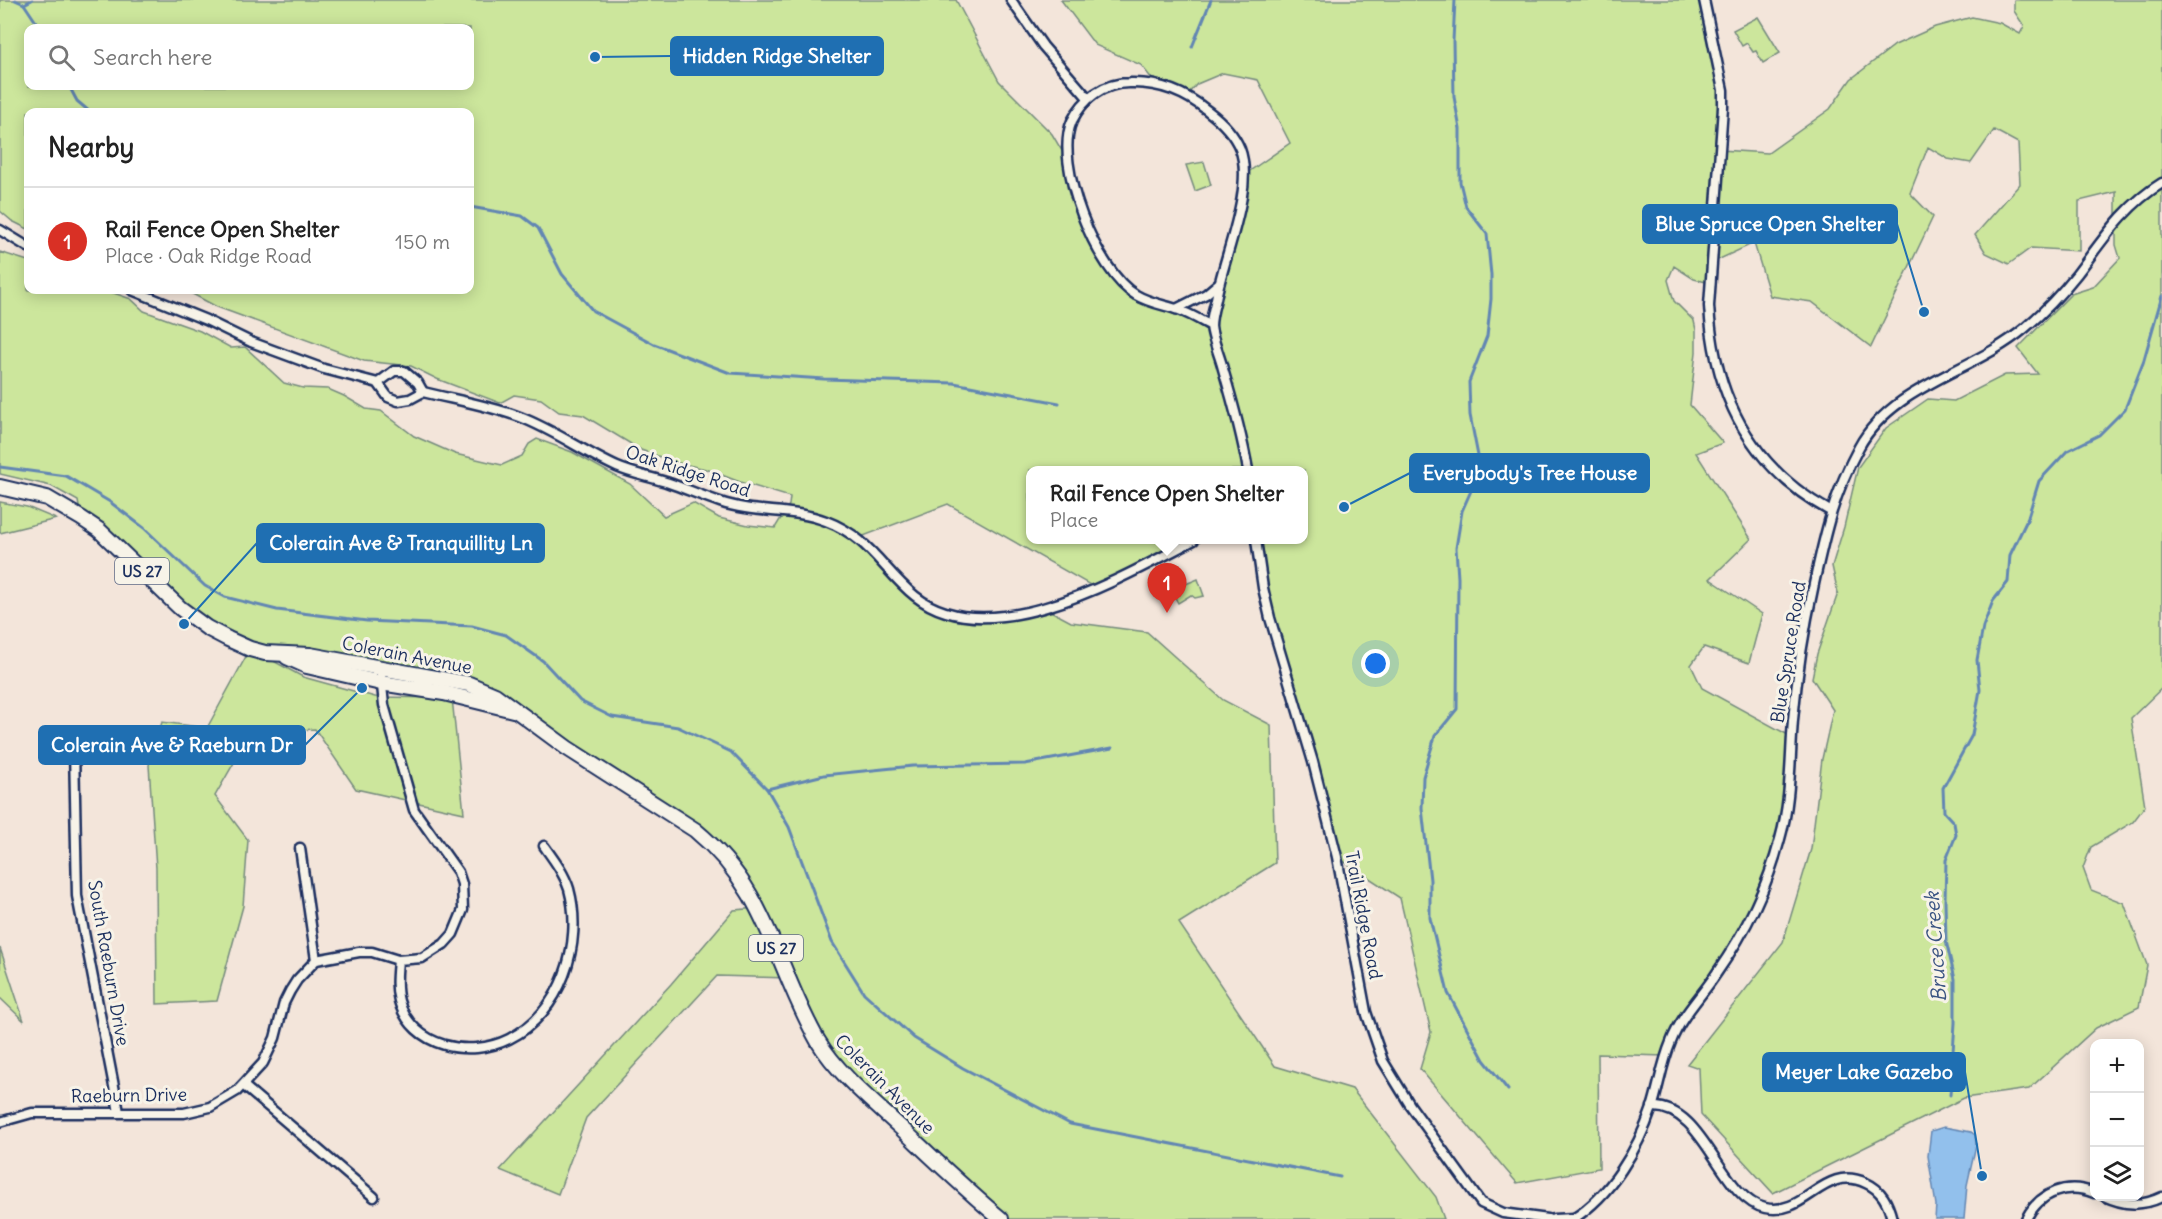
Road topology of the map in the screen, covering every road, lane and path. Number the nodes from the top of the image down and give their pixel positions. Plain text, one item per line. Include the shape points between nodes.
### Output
1 (1011, 0) edge
2 (1704, 0) edge
3 (1088, 98) junction
4 (2162, 183) edge
5 (0, 230) edge
6 (24, 245) edge
7 (1219, 283) junction
8 (142, 294) edge
9 (1176, 309) junction
10 (1211, 326) junction
11 (378, 383) junction
12 (423, 392) junction
13 (1247, 466) edge
14 (0, 487) edge
15 (1830, 511) junction
16 (1186, 544) edge
17 (1258, 544) edge
18 (282, 655) junction
19 (380, 666) junction
20 (381, 683) junction
21 (518, 712) junction
22 (74, 748) dead end
23 (544, 846) dead end
24 (300, 848) dead end
25 (316, 960) junction
26 (398, 960) junction
27 (244, 1086) junction
28 (1652, 1107) junction
29 (119, 1112) junction
30 (0, 1122) edge
31 (2090, 1192) edge
32 (374, 1197) dead end
33 (2162, 1197) edge
34 (2117, 1201) edge
35 (1001, 1219) edge
36 (1548, 1219) edge
37 (1554, 1219) edge
38 (1574, 1219) edge
39 (1892, 1219) edge
40 (2026, 1219) edge

1 - 3 street via 1039,41
2 - 15 street via 1724,107 1709,306 1717,367 1735,415 1760,452 1811,501
3 - 7 street via 1107,87 1127,83 1167,88 1201,105 1235,140 1243,161 1243,188
3 - 9 street via 1069,128 1067,144 1075,195 1093,240 1122,285 1136,295
4 - 15 street, Blue Spruce Road via 2111,226 2076,275 2024,329 2000,347 1891,408 1860,445
5 - 6 street
7 - 9 street
7 - 10 street
8 - 11 street, Oak Ridge Road via 251,342 324,369
9 - 10 street
10 - 13 street
11 - 12 street, Oak Ridge Road via 388,397 398,401
11 - 12 street via 394,372 404,371
12 - 16 street, Oak Ridge Road via 521,417 617,467 741,509 825,520 858,538 916,597 958,616 992,618 1074,598
14 - 18 main road, Colerain Avenue / US 27 via 46,498 99,530 180,608 207,628 250,649
15 - 28 street, Blue Spruce Road via 1798,672 1787,797 1777,851 1731,951 1671,1039
17 - 36 street, Trail Ridge Road via 1270,618 1313,762 1337,857 1366,1012 1383,1061 1481,1203 1503,1213
18 - 19 main road, Colerain Avenue / US 27 via 310,655
18 - 20 main road, Colerain Avenue / US 27 via 307,666
19 - 20 street
19 - 21 main road, Colerain Avenue / US 27 via 469,684 495,695
20 - 21 main road, Colerain Avenue / US 27 via 444,693
20 - 26 street via 414,810 458,872 464,897 459,922 444,944 422,958
21 - 35 main road, Colerain Avenue / US 27 via 712,844 758,908 826,1053 861,1091
22 - 29 street, South Raeburn Drive via 77,896
23 - 26 street via 569,889 573,913 571,947 567,966 549,1004 523,1030 492,1046 442,1046 430,1040 416,1029 399,1001
24 - 25 street
25 - 26 street via 359,952
25 - 27 street, Raeburn Drive via 290,991 270,1051
27 - 29 street, Raeburn Drive via 226,1099 197,1111
27 - 32 street
28 - 38 street, Blue Spruce Road via 1619,1173
28 - 39 street via 1680,1116 1742,1193 1758,1206 1791,1206 1833,1180 1853,1179 1879,1191
29 - 30 street, Raeburn Drive via 32,1113
31 - 40 street via 2064,1188 2052,1192 2042,1198
33 - 34 street via 2136,1204
37 - 38 street

